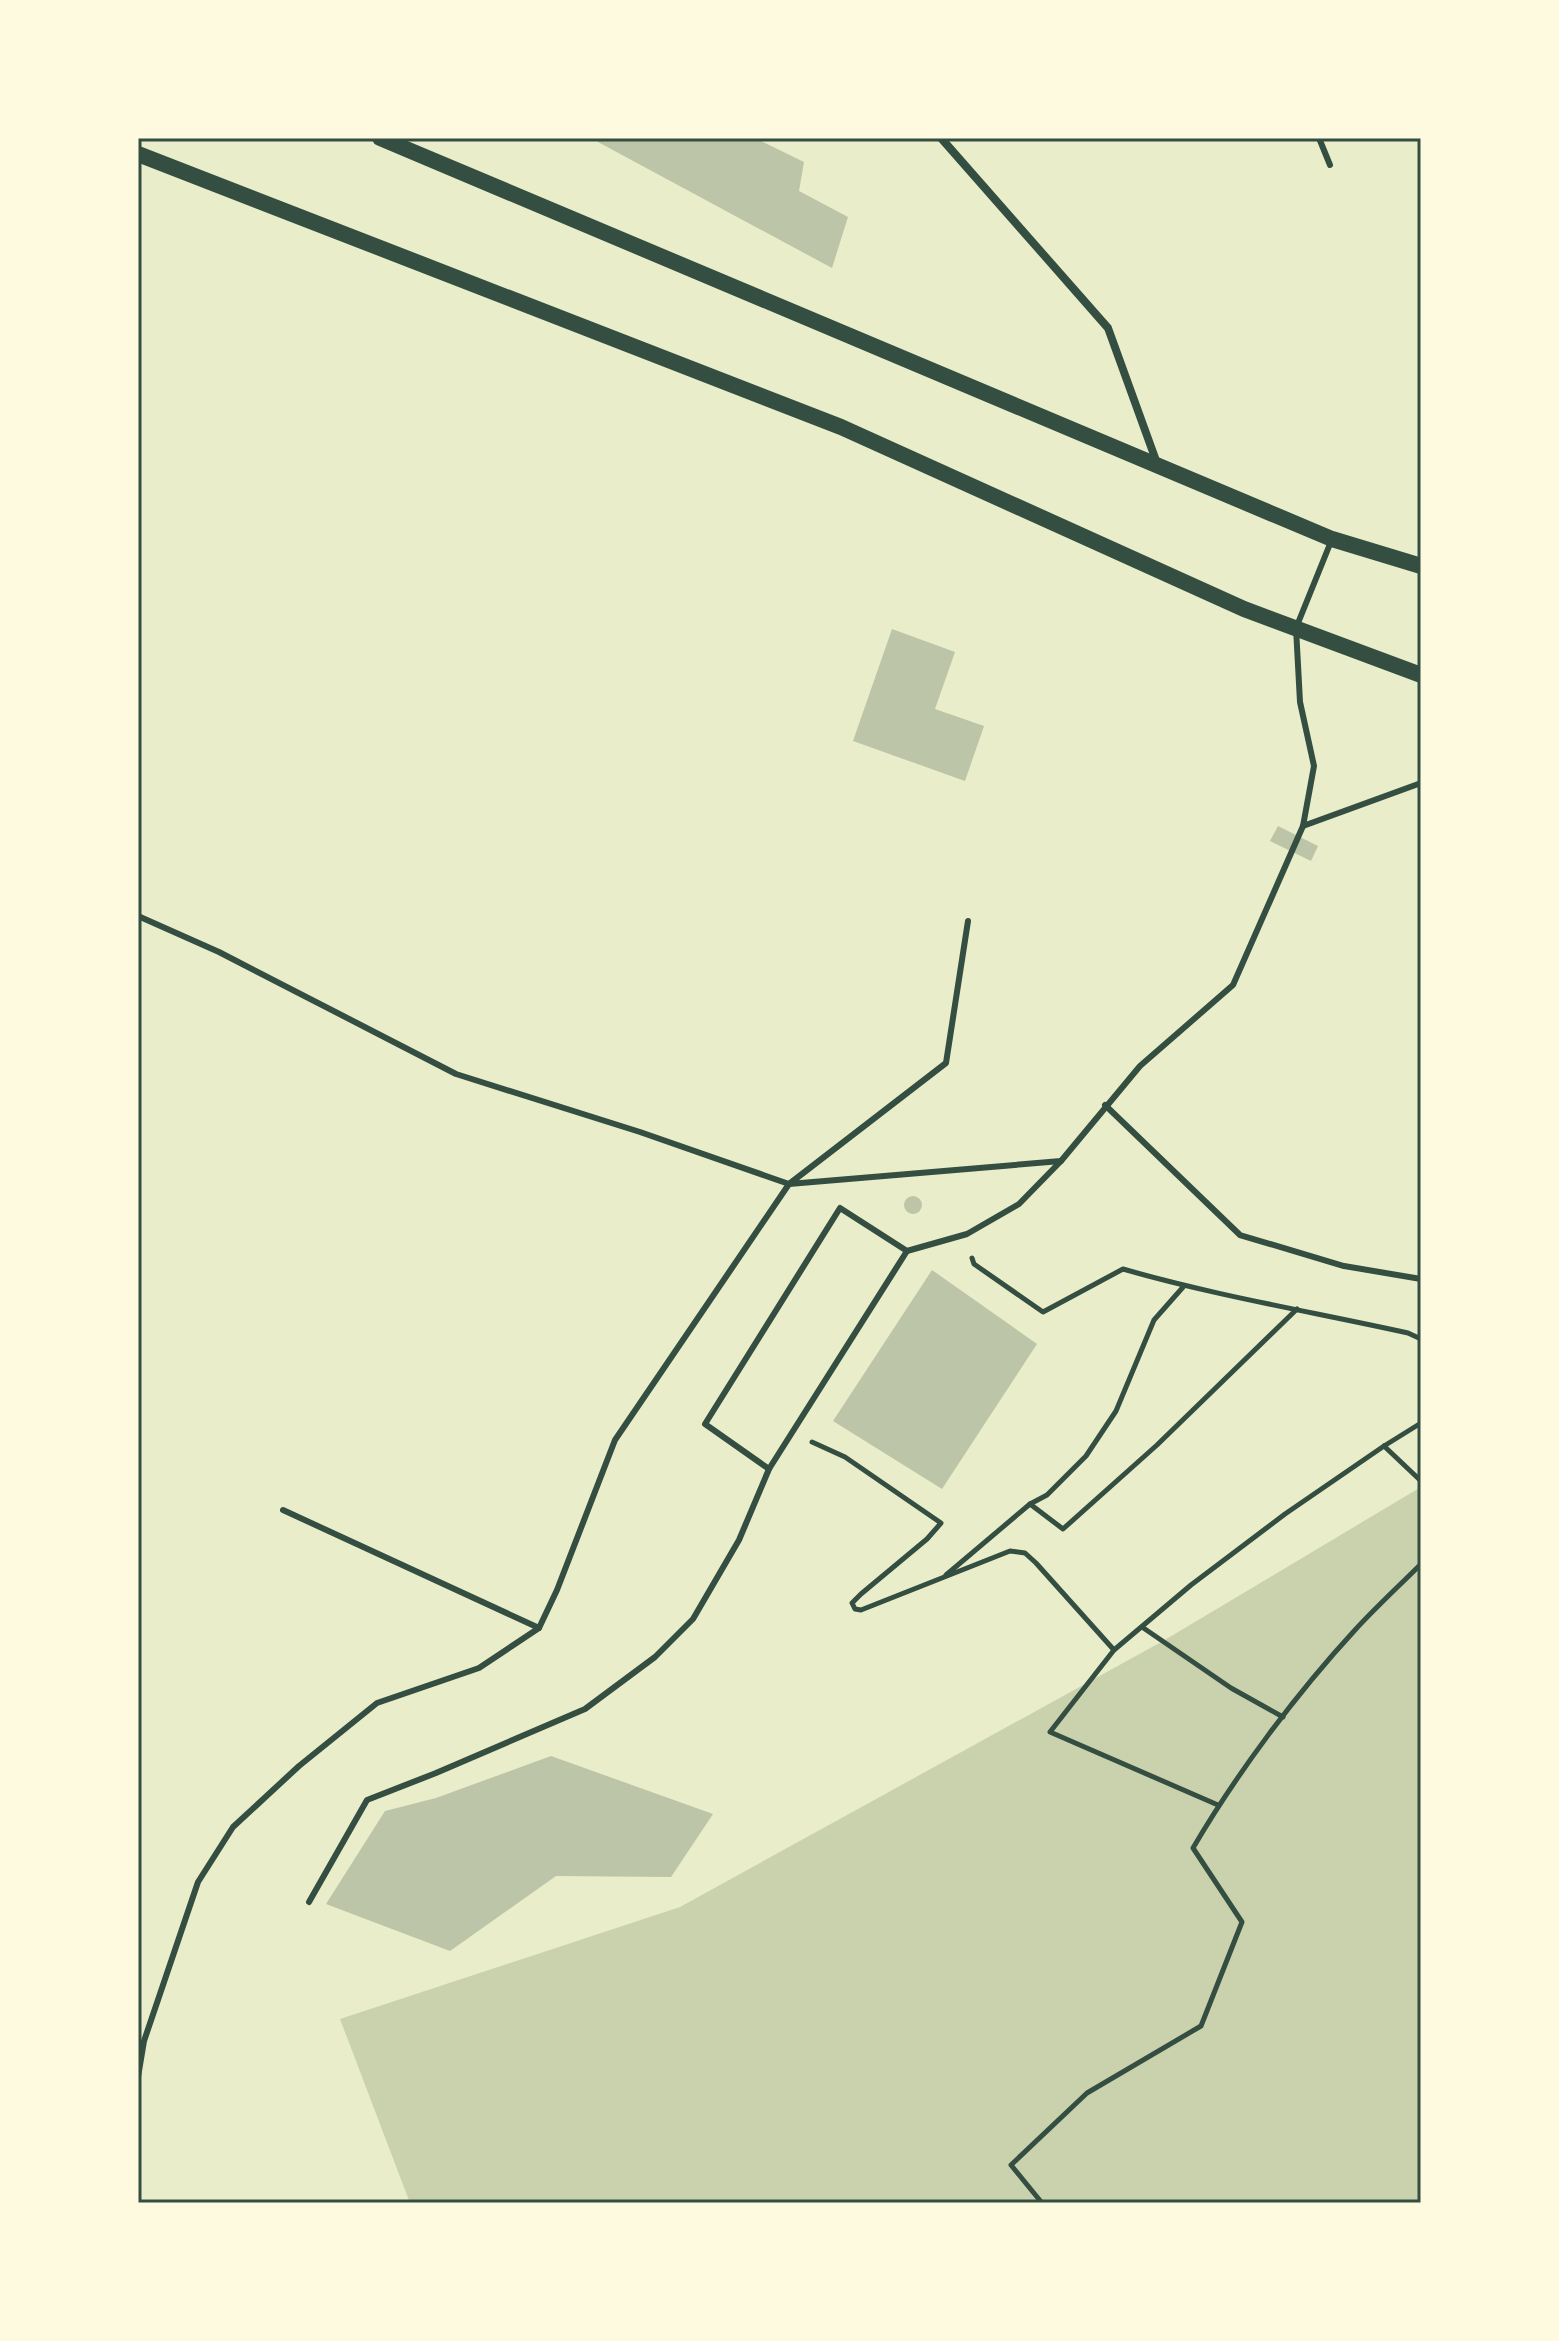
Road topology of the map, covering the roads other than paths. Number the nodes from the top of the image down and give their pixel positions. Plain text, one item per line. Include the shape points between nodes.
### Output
1 (380, 138) edge
2 (941, 138) edge
3 (1319, 138) edge
4 (138, 154) edge
5 (1330, 165) dead end
6 (1158, 466) junction
7 (1332, 539) junction
8 (1421, 566) edge
9 (1296, 628) junction
10 (1421, 675) edge
11 (1421, 783) edge
12 (1303, 826) junction
13 (138, 916) edge
14 (968, 921) dead end
15 (1105, 1105) junction
16 (1061, 1161) junction
17 (789, 1184) junction
18 (907, 1251) junction
19 (1421, 1279) edge
20 (769, 1469) junction
21 (283, 1510) dead end
22 (539, 1628) junction
23 (309, 1902) dead end
24 (138, 2077) edge

1 - 6 main road
2 - 6 street via 1108,328
3 - 5 lane
4 - 9 main road via 841,427
6 - 7 main road
7 - 8 main road
7 - 9 lane
9 - 10 main road
9 - 12 lane via 1300,702 1314,766
11 - 12 lane
12 - 15 lane via 1233,985 1140,1066
13 - 17 lane via 456,1074
14 - 17 lane via 946,1063
15 - 16 lane
15 - 19 lane via 1240,1235 1344,1266
16 - 17 lane
16 - 18 lane via 1019,1204 961,1236
17 - 22 lane via 615,1440
18 - 20 lane
18 - 20 lane via 840,1208 705,1424
20 - 23 lane via 739,1540 693,1619 655,1657 585,1709 367,1800
21 - 22 lane
22 - 24 lane via 479,1668 377,1703 233,1827 198,1882 144,2041

